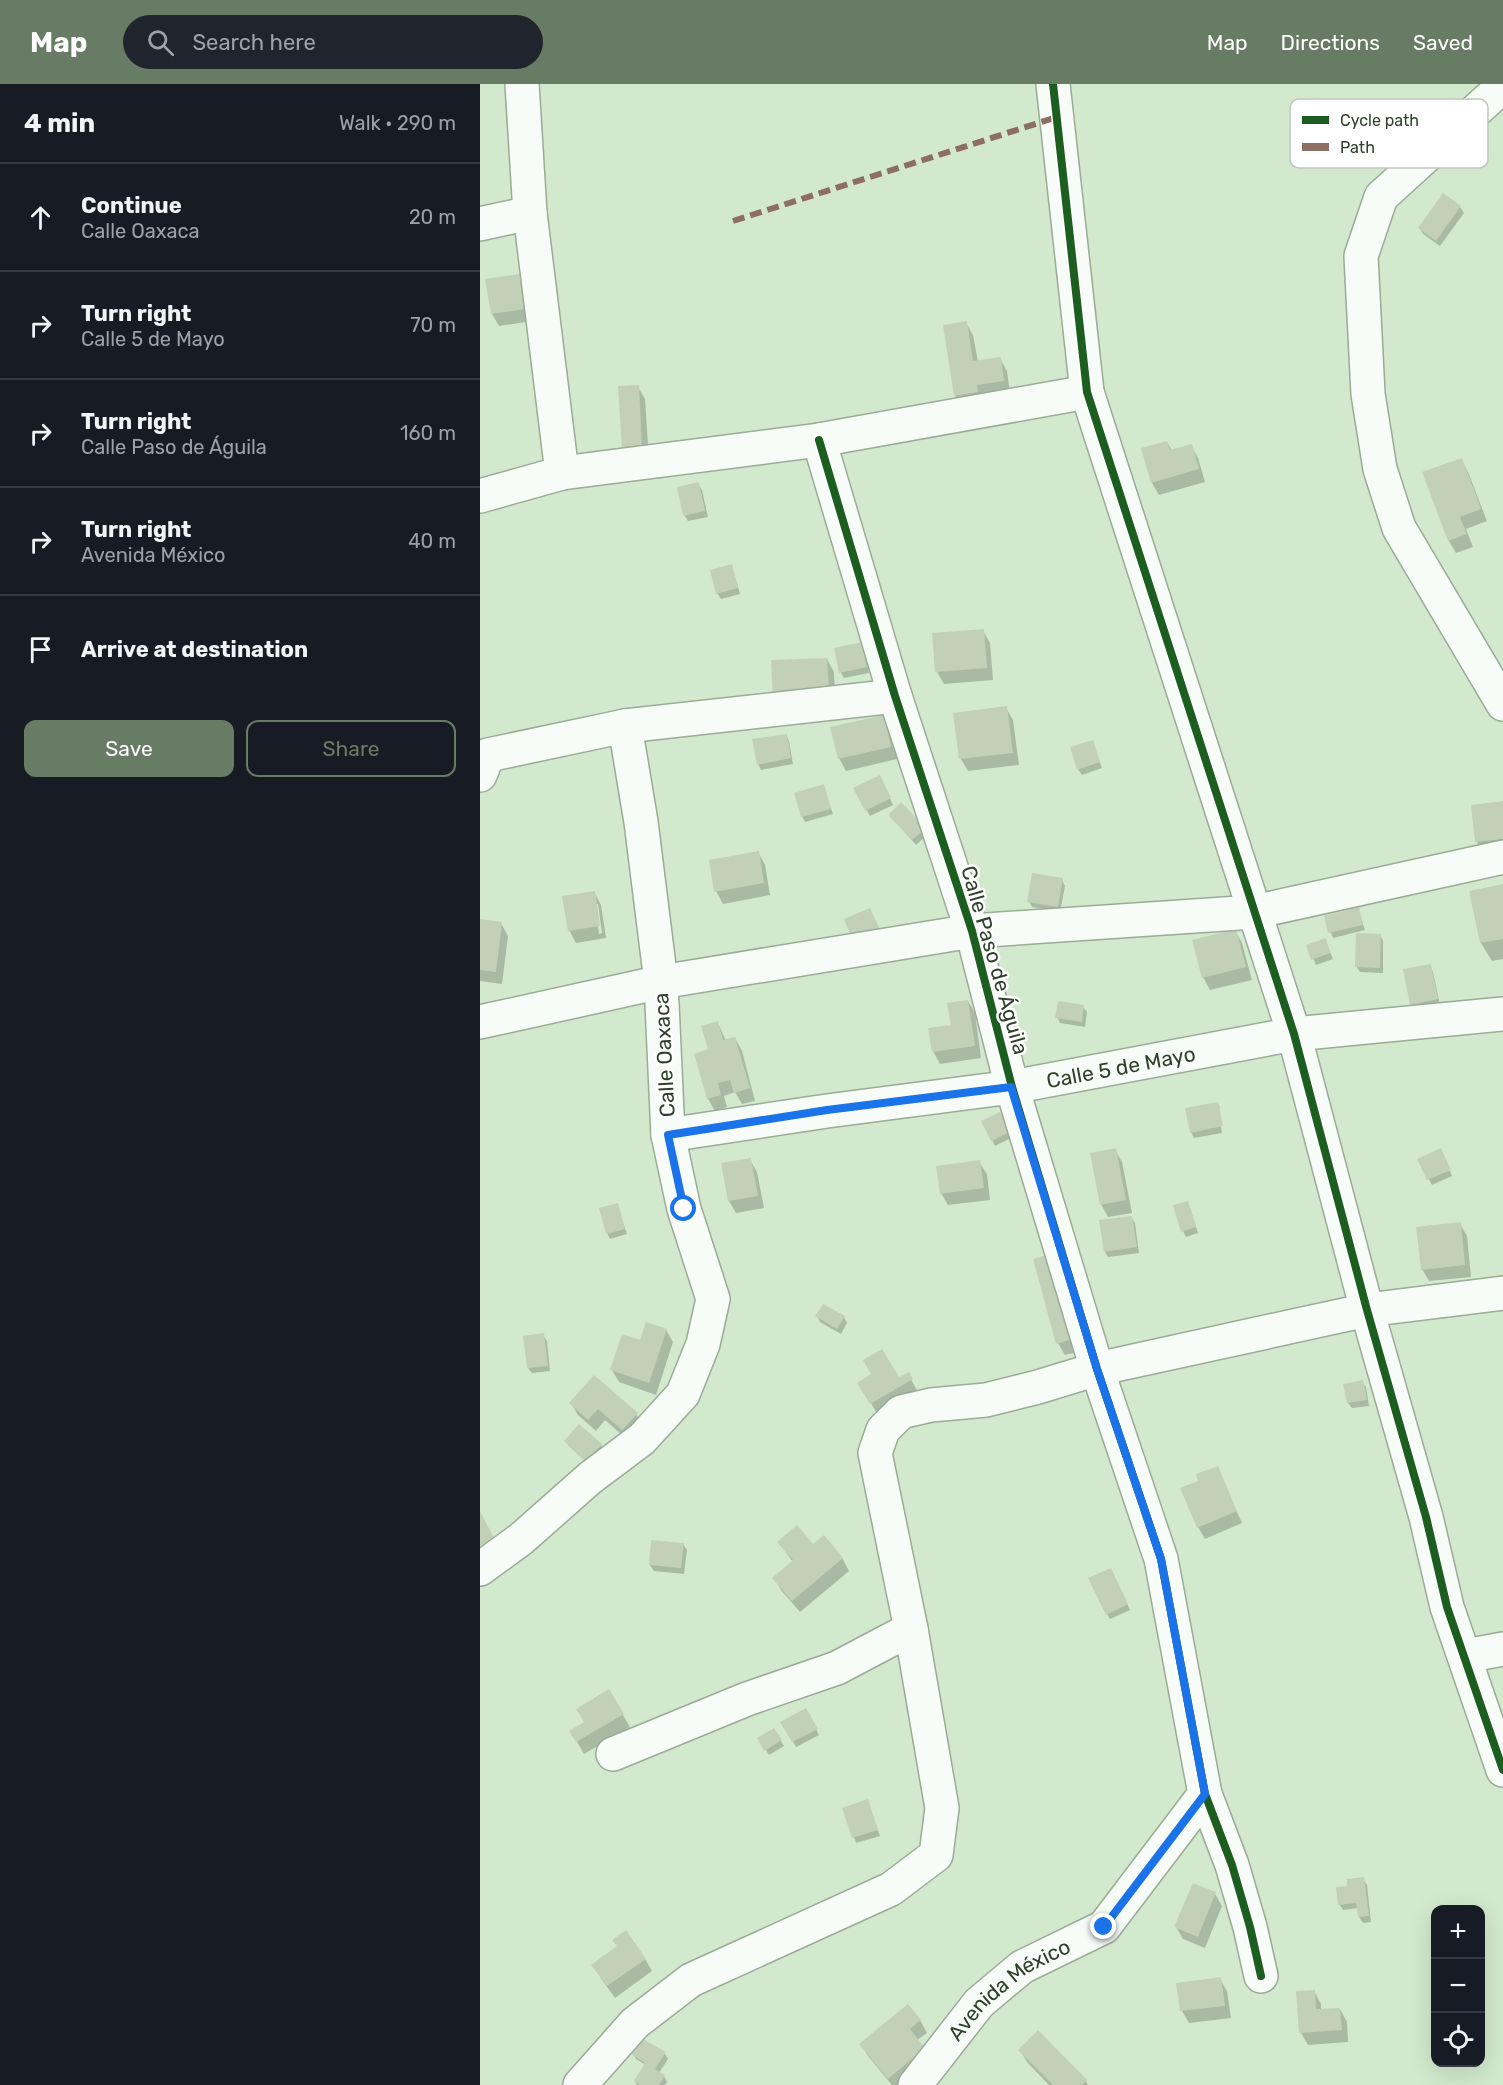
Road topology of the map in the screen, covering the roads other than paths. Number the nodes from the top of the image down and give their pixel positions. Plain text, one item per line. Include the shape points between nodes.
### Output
1 (522, 84) edge
2 (1053, 84) edge
3 (1503, 86) edge
4 (1488, 100) edge
5 (1413, 168) edge
6 (530, 213) junction
7 (480, 224) edge
8 (1087, 392) junction
9 (819, 440) junction
10 (562, 473) junction
11 (480, 496) edge
12 (896, 696) junction
13 (1503, 704) edge
14 (625, 726) junction
15 (480, 775) edge
16 (1503, 857) edge
17 (1254, 912) junction
18 (972, 931) junction
19 (661, 982) junction
20 (1503, 1014) edge
21 (480, 1022) edge
22 (1294, 1034) junction
23 (1011, 1087) junction
24 (668, 1135) junction
25 (1503, 1293) edge
26 (1367, 1310) junction
27 (1097, 1369) junction
28 (480, 1569) edge
29 (911, 1629) junction
30 (1503, 1649) edge
31 (1465, 1656) junction
32 (613, 1754) dead end
33 (1503, 1770) edge
34 (1205, 1794) junction
35 (1261, 1976) dead end
36 (580, 2085) edge
37 (915, 2085) edge

1 - 6 street
2 - 8 street
3 - 4 street
5 - 13 street via 1381,197 1361,256 1368,394 1380,469 1399,528
6 - 7 street
6 - 10 street
8 - 9 street
8 - 17 street
9 - 10 street
9 - 12 street, Calle Paso de Águila
10 - 11 street
12 - 14 street
12 - 18 street, Calle Paso de Águila
14 - 15 street via 488,755
14 - 19 street, Calle Oaxaca
16 - 17 street
17 - 18 street
17 - 22 street
18 - 19 street
18 - 23 street, Calle Paso de Águila
19 - 21 street
19 - 24 street, Calle Oaxaca
20 - 22 street, Calle 5 de Mayo
22 - 23 street, Calle 5 de Mayo
22 - 26 street
23 - 24 street, Calle 5 de Mayo
23 - 27 street, Calle Paso de Águila
24 - 28 street, Calle Oaxaca via 684,1209 713,1299 703,1344 683,1394 642,1439
25 - 26 street
26 - 27 street
26 - 31 street via 1423,1506 1447,1607
27 - 29 street via 986,1400 901,1412 883,1430 875,1453
27 - 34 street, Calle Paso de Águila via 1161,1559
29 - 32 street via 837,1668 747,1699
29 - 36 street via 942,1808 936,1855 891,1889 691,1980 634,2023
30 - 31 street
31 - 33 street
34 - 35 street, Calle Paso de Águila via 1232,1865
34 - 37 street, Avenida México via 1104,1927 1022,1967 979,2003

